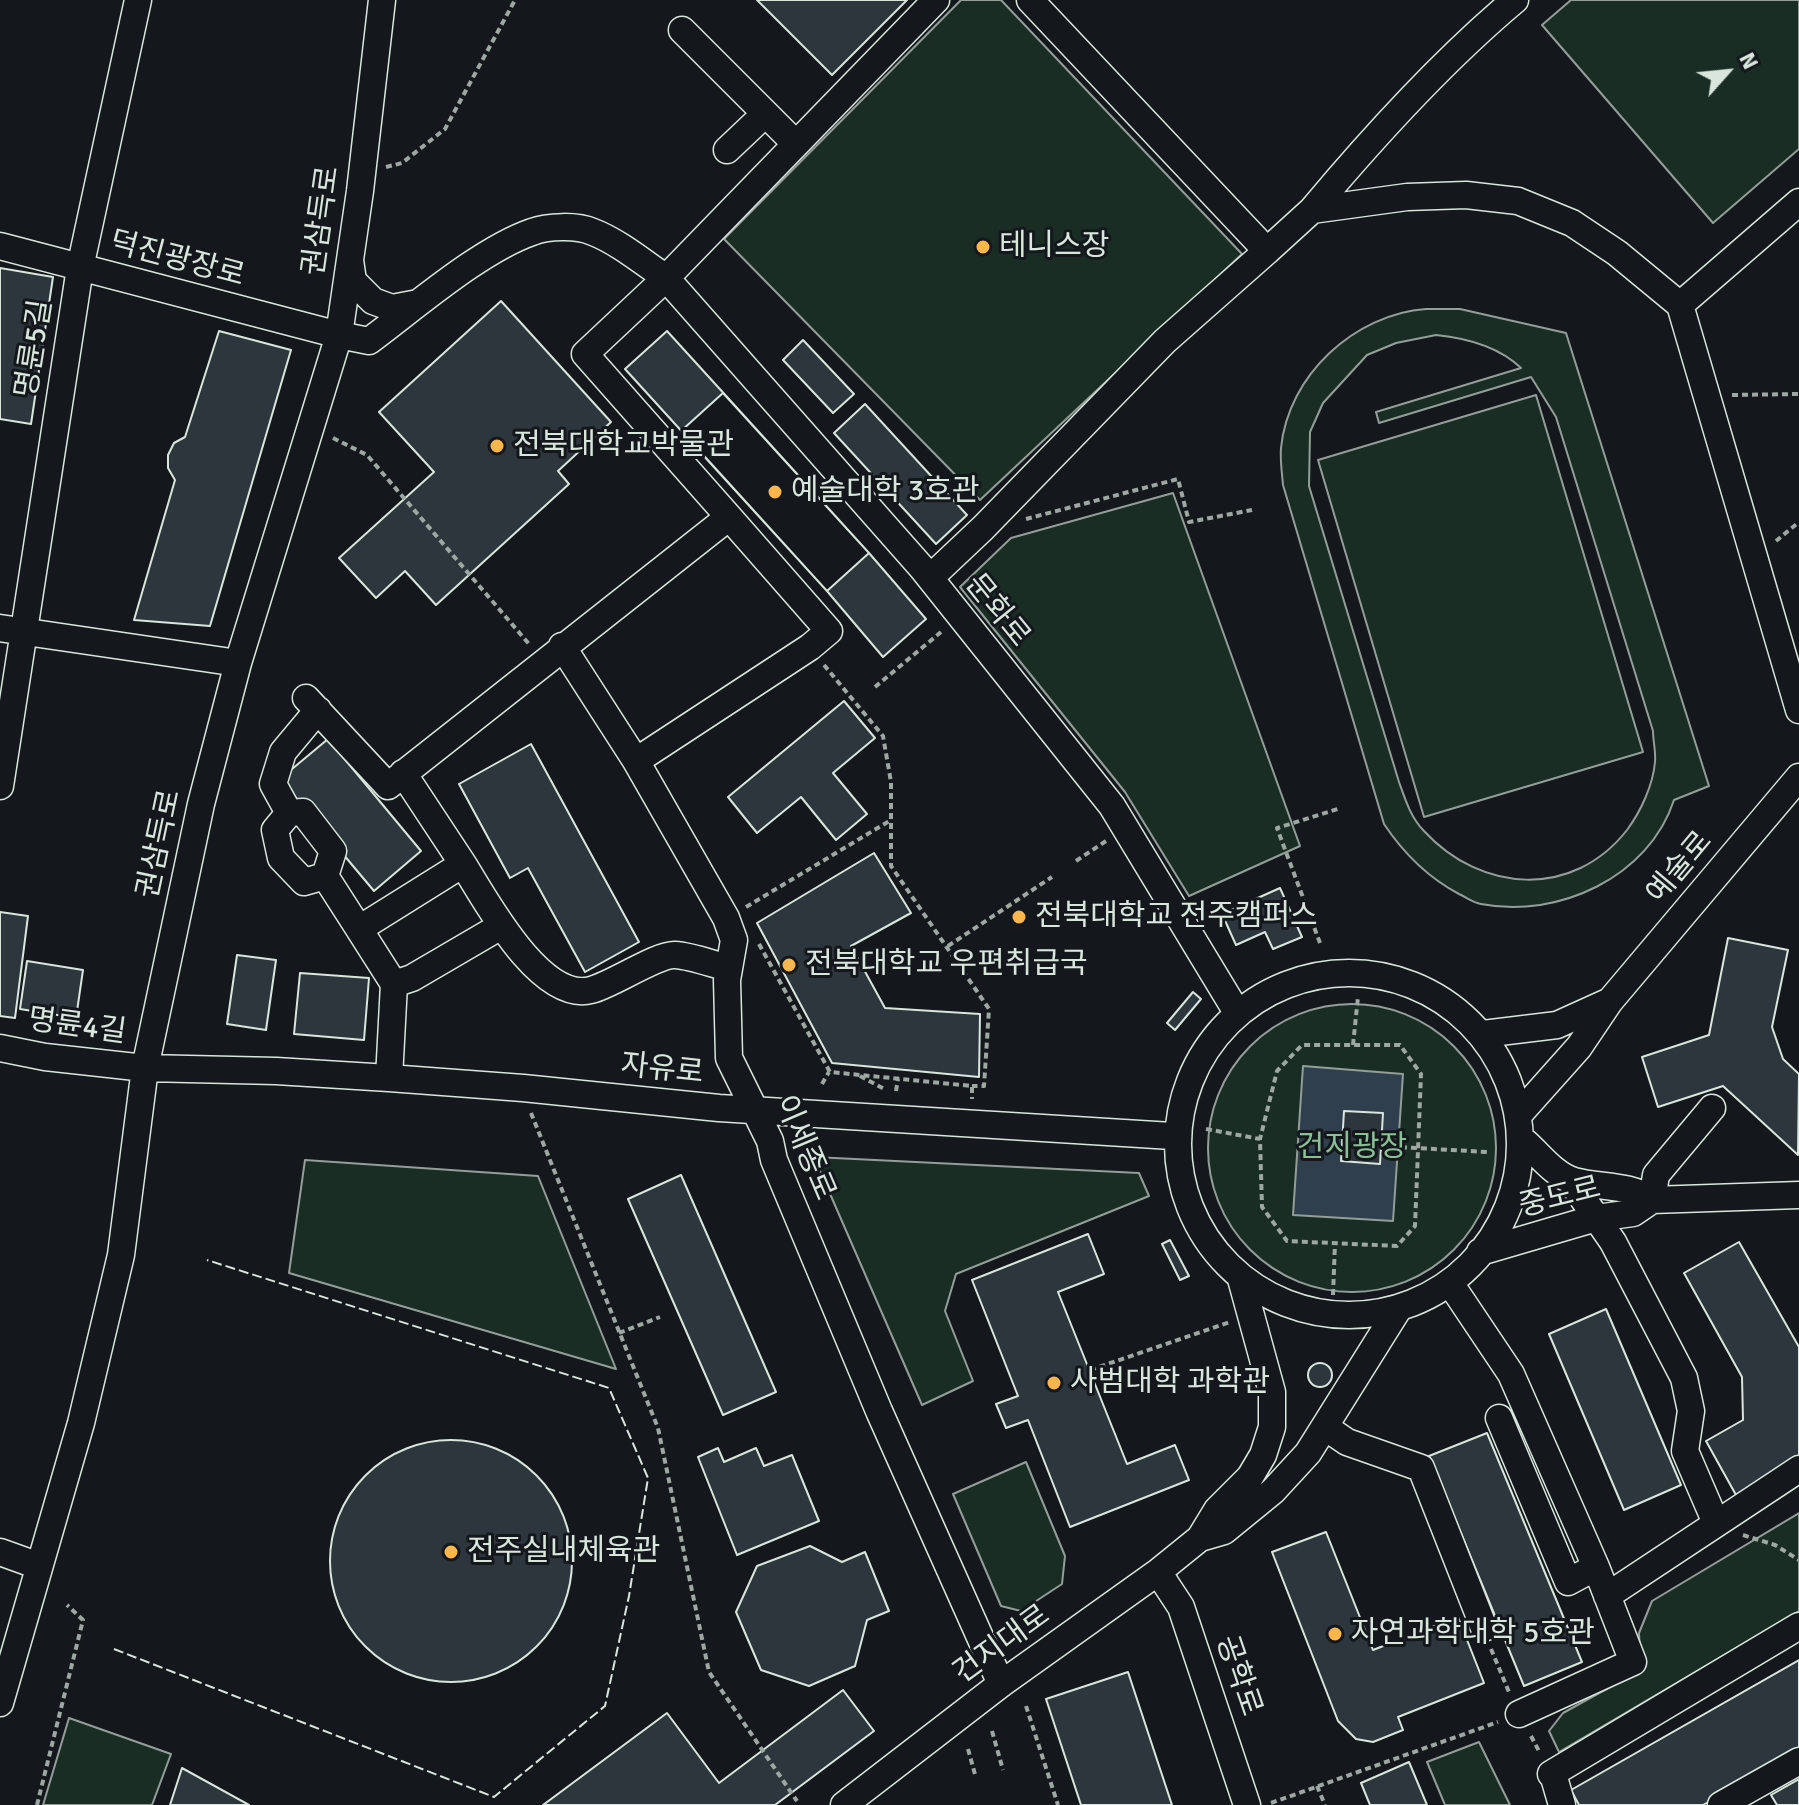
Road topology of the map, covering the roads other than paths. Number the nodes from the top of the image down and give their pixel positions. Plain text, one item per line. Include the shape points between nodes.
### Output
1 (138, 0) edge
2 (382, 0) edge
3 (936, 0) edge
4 (1030, 0) edge
5 (1515, 0) edge
6 (682, 30) dead end
7 (765, 114) junction
8 (795, 143) junction
9 (727, 150) dead end
10 (1799, 202) edge
11 (1312, 210) junction
12 (0, 246) edge
13 (1267, 251) junction
14 (349, 256) junction
15 (80, 268) junction
16 (666, 278) junction
17 (421, 302) junction
18 (1680, 305) junction
19 (339, 335) junction
20 (729, 517) junction
21 (930, 578) junction
22 (12, 629) edge
23 (562, 646) junction
24 (238, 663) junction
25 (1799, 710) edge
26 (636, 761) junction
27 (403, 773) junction
28 (1799, 777) edge
29 (0, 786) edge
30 (289, 813) junction
31 (463, 864) junction
32 (325, 876) junction
33 (501, 926) junction
34 (359, 929) junction
35 (728, 968) junction
36 (394, 984) junction
37 (1610, 1001) junction
38 (1238, 1014) junction
39 (1483, 1034) junction
40 (0, 1048) edge
41 (145, 1068) junction
42 (389, 1078) junction
43 (1712, 1108) dead end
44 (754, 1109) junction
45 (1521, 1112) junction
46 (1172, 1136) junction
47 (1525, 1142) junction
48 (1571, 1181) junction
49 (1799, 1195) edge
50 (1652, 1200) junction
51 (1596, 1218) junction
52 (1480, 1252) junction
53 (1241, 1279) junction
54 (1450, 1283) junction
55 (1397, 1311) junction
56 (1499, 1418) dead end
57 (1325, 1427) junction
58 (1799, 1469) edge
59 (1720, 1520) junction
60 (1200, 1538) junction
61 (0, 1552) edge
62 (39, 1566) junction
63 (1596, 1567) junction
64 (1158, 1572) junction
65 (1607, 1596) junction
66 (1799, 1626) edge
67 (1484, 1628) dead end
68 (1001, 1684) junction
69 (0, 1703) edge
70 (1519, 1714) road end
71 (1799, 1761) edge
72 (1556, 1787) edge
73 (1259, 1804) edge
74 (844, 1805) edge
75 (1721, 1805) edge

1 - 15 street, 명륜5길
2 - 14 street, 권삼득로
3 - 8 street
4 - 13 street
5 - 11 street via 1355,159
6 - 7 street
7 - 8 street
7 - 9 street
8 - 16 street
10 - 18 street
11 - 13 street
11 - 18 street via 1407,197 1466,195 1518,201 1572,223
12 - 15 street, 덕진광장로
13 - 21 street via 1165,341
14 - 17 street via 353,281 373,301 392,308
14 - 19 street, 권삼득로
15 - 19 street, 덕진광장로
15 - 22 street, 명륜5길
16 - 17 street, 문화로 via 592,231 535,230 501,246
16 - 20 street via 585,354
16 - 21 street, 문화로
17 - 19 street, 덕진광장로 via 369,341
18 - 25 street
19 - 24 street, 권삼득로
20 - 23 street
20 - 26 street via 829,631
21 - 38 street, 문화로 via 1112,806
22 - 24 street
22 - 29 street
23 - 26 street, 이세종로
23 - 27 street
24 - 41 street, 권삼득로 via 201,804
26 - 35 street, 이세종로 via 726,918 734,940
27 - 30 street via 388,786 312,704 283,752 273,784
27 - 31 street
28 - 37 street, 예술로
30 - 32 street via 303,812 333,851
30 - 32 street via 275,830 281,858 304,882
31 - 33 street
31 - 34 street
32 - 34 street
33 - 35 street via 528,962 570,990 590,991 672,954
33 - 36 street
34 - 36 street
35 - 44 street, 이세종로 via 729,1058
36 - 42 street
37 - 39 street via 1557,1025
37 - 45 street, 예술로 via 1579,1047
38 - 39 street via 1316,973 1346,970 1413,985
38 - 46 street via 1212,1042
39 - 45 street
40 - 41 street, 명륜4길
41 - 42 street, 자유로
41 - 62 street, 권삼득로 via 121,1255 81,1423
42 - 44 street, 자유로
43 - 50 street via 1656,1175
44 - 46 street, 자유로
44 - 68 street, 이세종로 via 879,1411
45 - 47 street
46 - 53 street via 1187,1201 1213,1248
47 - 48 street, 중도로
47 - 52 street via 1514,1188
48 - 50 street, 중도로 via 1640,1192
48 - 51 street
49 - 50 street, 중도로
50 - 51 street, 중도로 via 1633,1213
51 - 52 street, 중도로
51 - 59 street via 1684,1378 1691,1411 1685,1451
52 - 54 street
53 - 55 street via 1302,1310 1349,1320
53 - 60 street, 건지대로 via 1272,1392 1272,1427 1250,1477 1217,1510
54 - 55 street
54 - 63 street via 1511,1374
55 - 57 street, 건지대로
56 - 63 street via 1568,1582
57 - 60 street, 건지대로 via 1273,1491 1224,1531
57 - 67 street via 1347,1442 1421,1468
58 - 59 street
59 - 65 street
60 - 64 street, 건지대로
61 - 62 street
62 - 69 street, 권삼득로
63 - 65 street
64 - 68 street, 건지대로
64 - 73 street, 공학로 via 1181,1607
65 - 70 street via 1633,1662
66 - 72 street
68 - 74 street, 건지대로
71 - 75 street

